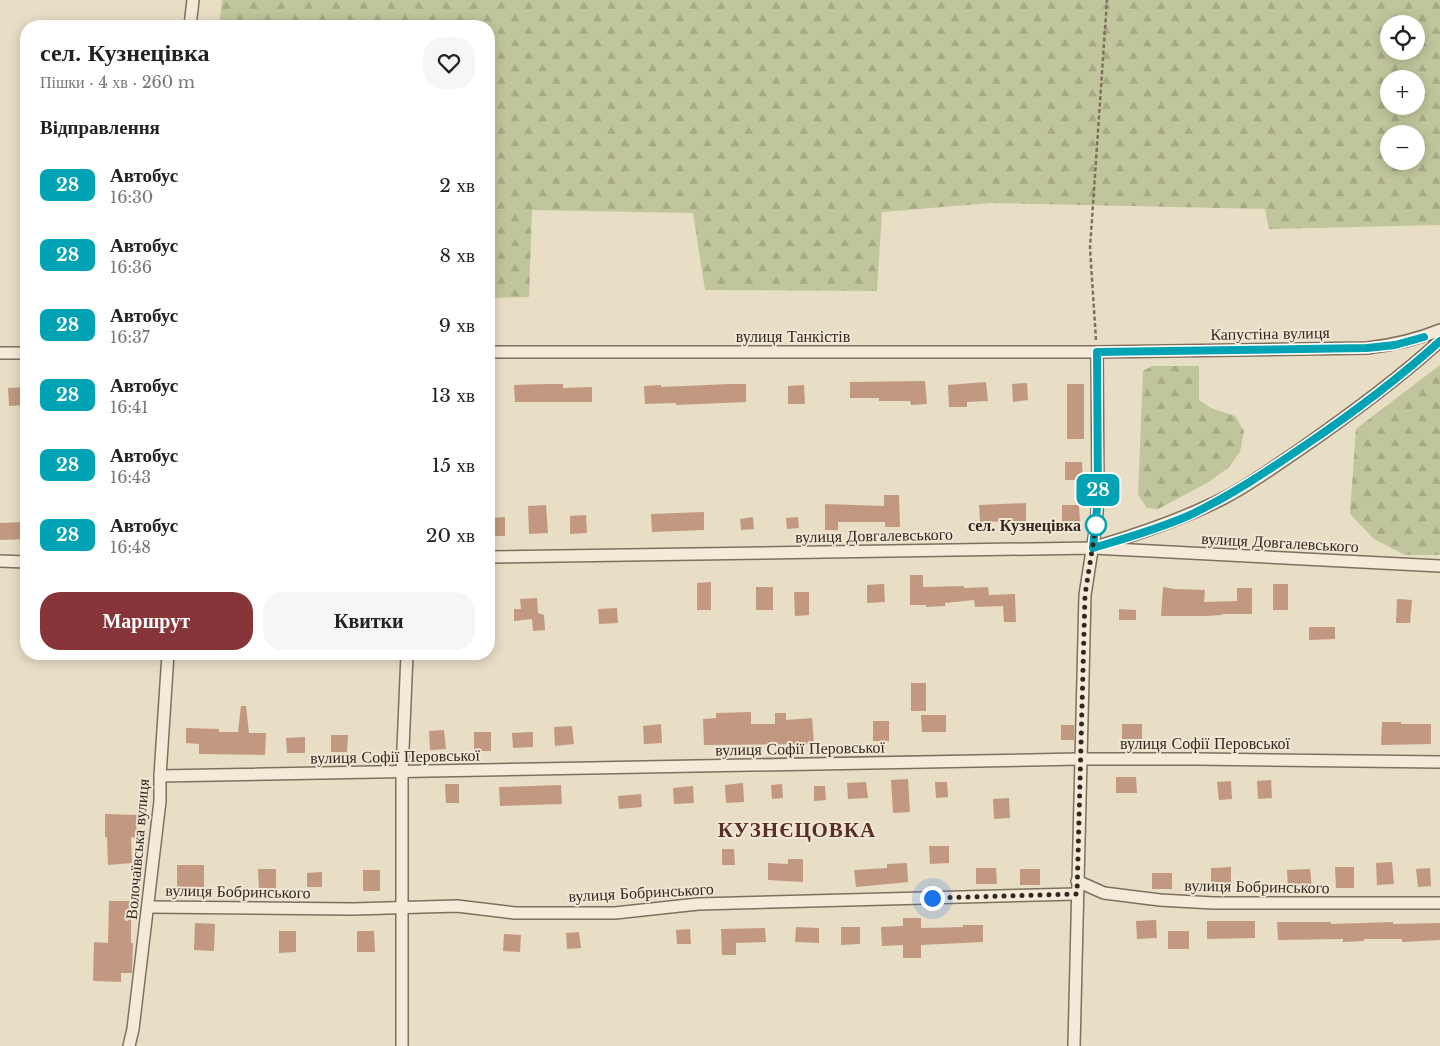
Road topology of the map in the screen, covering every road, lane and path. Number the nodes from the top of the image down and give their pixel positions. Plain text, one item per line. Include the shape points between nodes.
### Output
1 (193, 0) edge
2 (1107, 0) edge
3 (191, 20) edge
4 (1440, 330) edge
5 (1440, 341) edge
6 (495, 352) edge
7 (1097, 352) junction
8 (0, 353) edge
9 (20, 353) edge
10 (1093, 548) junction
11 (495, 557) edge
12 (0, 562) edge
13 (20, 562) edge
14 (1440, 566) edge
15 (168, 660) edge
16 (407, 660) edge
17 (1080, 759) junction
18 (1440, 762) edge
19 (402, 772) junction
20 (160, 776) junction
21 (1077, 881) junction
22 (1077, 894) junction
23 (1440, 903) edge
24 (149, 907) junction
25 (402, 908) junction
26 (129, 1046) edge
27 (402, 1046) edge
28 (1074, 1046) edge

1 - 3 street
2 - 7 path via 1090,248
4 - 7 street, Капустіна вулиця via 1395,345 1367,348
5 - 10 street via 1353,412 1260,477 1188,516
6 - 7 street, вулиця Танкістів
7 - 10 street via 1098,498
8 - 9 street
10 - 11 street, вулиця Довгалевського
10 - 14 street, вулиця Довгалевського
10 - 17 street via 1085,595
12 - 13 street
15 - 20 street, Волочаївська вулиця
16 - 19 street
17 - 18 street, вулиця Софії Перовської
17 - 19 street, вулиця Софії Перовської
17 - 21 street
19 - 20 street, вулиця Софії Перовської
19 - 25 street
20 - 24 street, Волочаївська вулиця
21 - 22 street
21 - 23 street, вулиця Бобринського via 1104,893 1160,900
22 - 25 street, вулиця Бобринського via 698,904 615,913 515,913 456,906
22 - 28 street
24 - 25 street, вулиця Бобринського
24 - 26 street, Волочаївська вулиця
25 - 27 street

